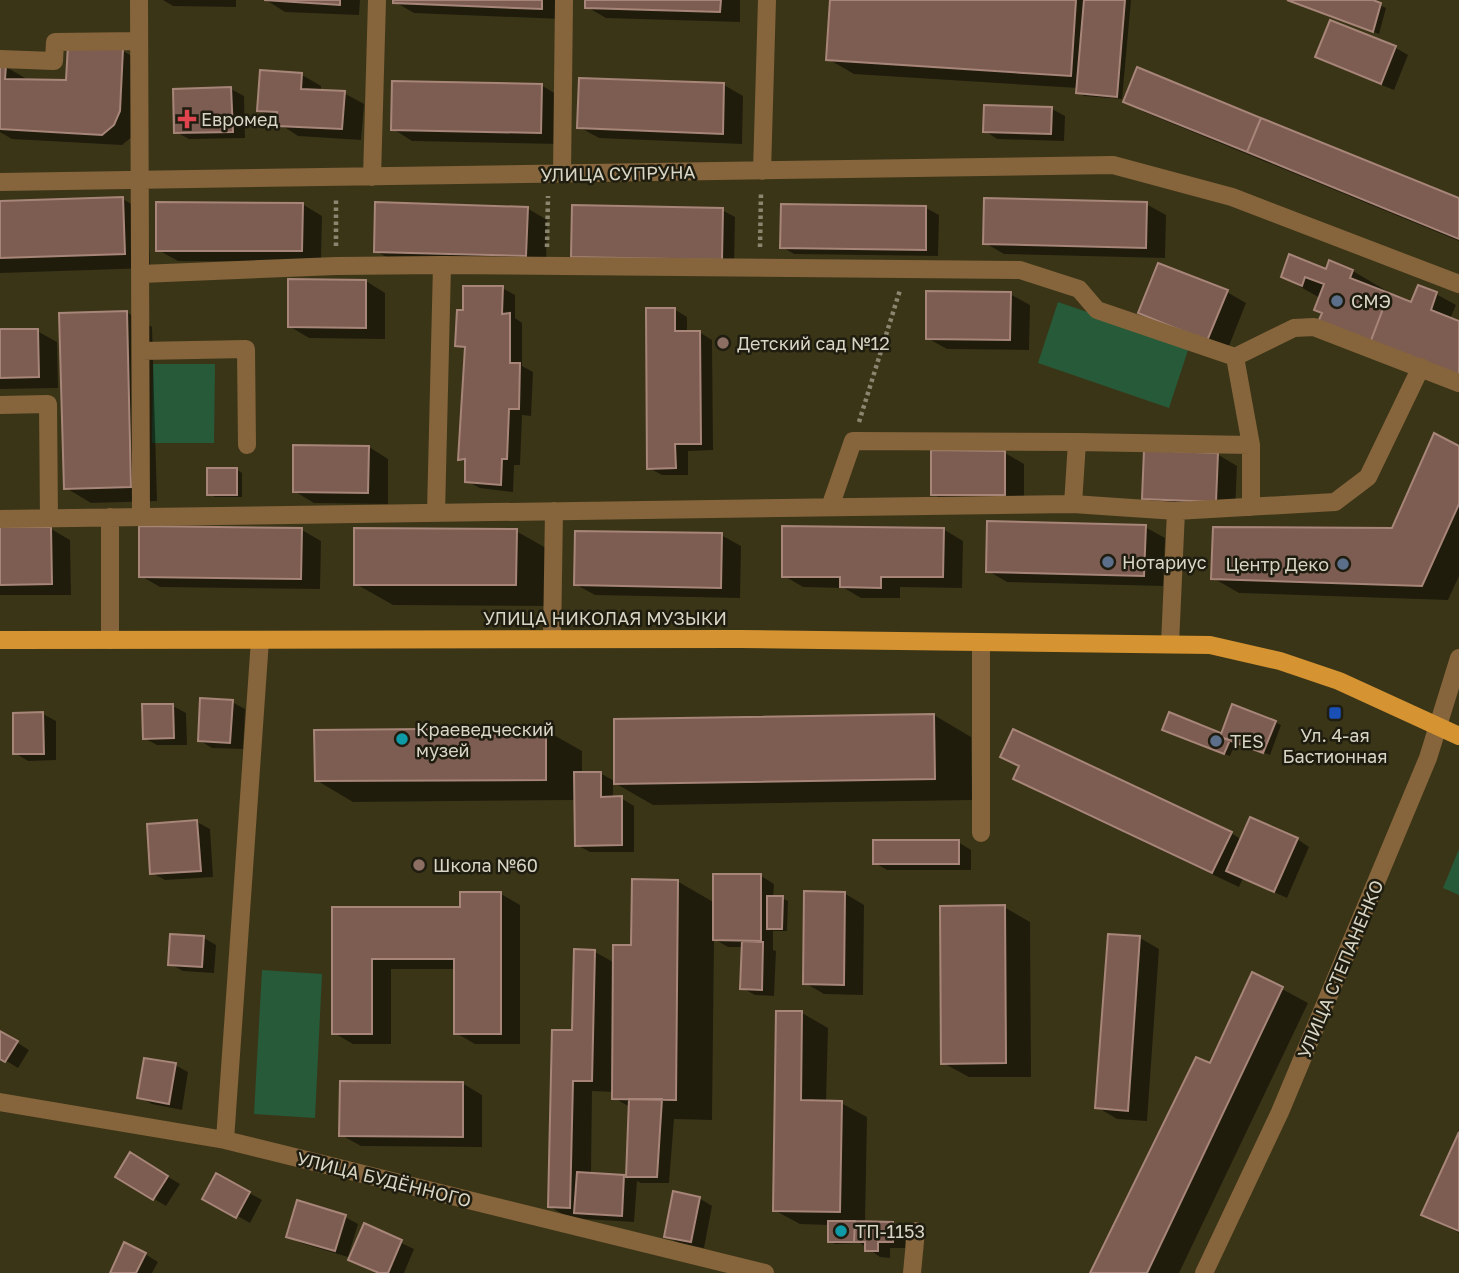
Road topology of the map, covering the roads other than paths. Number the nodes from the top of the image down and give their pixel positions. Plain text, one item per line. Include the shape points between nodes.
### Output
1 (139, 0) edge
2 (377, 0) edge
3 (564, 0) edge
4 (767, 0) edge
5 (139, 41) junction
6 (0, 60) edge
7 (762, 171) junction
8 (555, 174) junction
9 (372, 177) junction
10 (140, 178) junction
11 (0, 182) edge
12 (442, 265) junction
13 (141, 274) junction
14 (1459, 284) edge
15 (141, 351) junction
16 (1235, 357) junction
17 (1421, 367) junction
18 (1459, 383) edge
19 (0, 405) edge
20 (1076, 442) junction
21 (247, 445) dead end
22 (1251, 445) junction
23 (1073, 504) junction
24 (1251, 507) junction
25 (830, 508) junction
26 (554, 511) junction
27 (1176, 511) junction
28 (436, 513) junction
29 (141, 516) junction
30 (110, 517) junction
31 (49, 518) junction
32 (0, 519) edge
33 (552, 639) junction
34 (0, 640) edge
35 (110, 640) junction
36 (260, 640) junction
37 (981, 642) junction
38 (1170, 644) junction
39 (1459, 658) edge
40 (1438, 726) junction
41 (1459, 736) edge
42 (981, 833) dead end
43 (0, 1102) edge
44 (225, 1140) junction
45 (916, 1231) dead end
46 (765, 1273) edge
47 (912, 1273) edge
48 (1204, 1273) edge

1 - 5 street
2 - 9 street
3 - 8 street
4 - 7 street
5 - 6 street via 55,42 54,61
5 - 10 street
7 - 8 street, УЛИЦА СУПРУНА
7 - 14 street, УЛИЦА СУПРУНА via 1113,165 1232,197
8 - 9 street, УЛИЦА СУПРУНА
9 - 10 street, УЛИЦА СУПРУНА
10 - 11 street, УЛИЦА СУПРУНА
10 - 13 street
12 - 13 street
12 - 16 street via 1020,270 1079,289 1097,310
12 - 28 street
13 - 15 street
15 - 21 street via 246,349
15 - 29 street
16 - 17 street via 1294,328 1314,327
16 - 22 street
17 - 18 street
17 - 24 street via 1368,477 1335,502
19 - 31 street via 48,404
20 - 22 street
20 - 23 street
20 - 25 street via 853,441
22 - 24 street
23 - 25 street
23 - 27 street
24 - 27 street
25 - 26 street
26 - 28 street
26 - 33 street
27 - 38 street
28 - 29 street
29 - 30 street
30 - 31 street
30 - 35 street
31 - 32 street
33 - 36 main road, УЛИЦА НИКОЛАЯ МУЗЫКИ
33 - 37 main road, УЛИЦА НИКОЛАЯ МУЗЫКИ
34 - 35 main road, УЛИЦА НИКОЛАЯ МУЗЫКИ
35 - 36 main road, УЛИЦА НИКОЛАЯ МУЗЫКИ
36 - 44 street
37 - 38 main road, УЛИЦА НИКОЛАЯ МУЗЫКИ
37 - 42 street
38 - 40 main road, УЛИЦА НИКОЛАЯ МУЗЫКИ via 1210,645 1280,662 1339,681
39 - 40 street, УЛИЦА СТЕПАНЕНКО
40 - 41 main road, УЛИЦА НИКОЛАЯ МУЗЫКИ
40 - 48 street, УЛИЦА СТЕПАНЕНКО via 1280,1112
43 - 44 street, УЛИЦА БУДЁННОГО
44 - 46 street, УЛИЦА БУДЁННОГО
45 - 47 street

